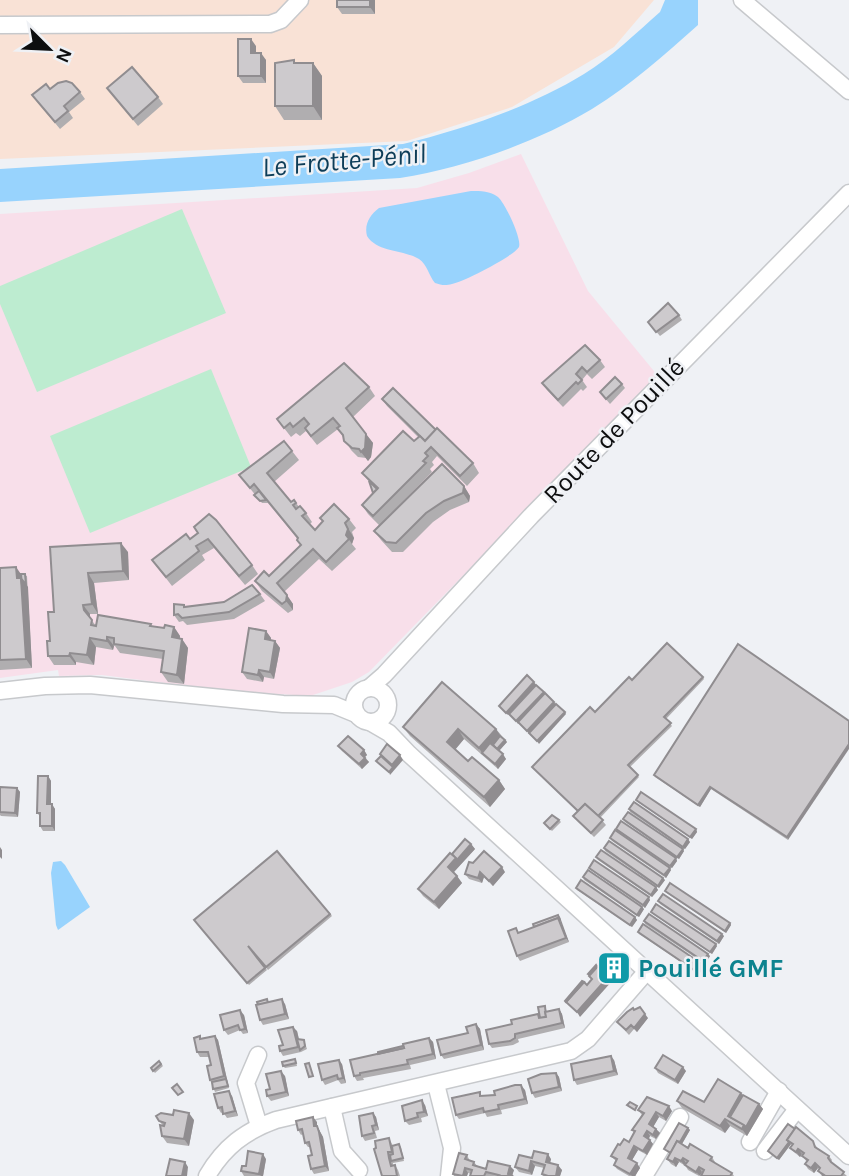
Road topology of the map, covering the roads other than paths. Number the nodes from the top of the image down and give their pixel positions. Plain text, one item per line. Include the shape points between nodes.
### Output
1 (300, 0) edge
2 (742, 0) edge
3 (0, 25) edge
4 (849, 90) edge
5 (849, 193) edge
6 (0, 691) edge
7 (369, 692) junction
8 (334, 705) junction
9 (370, 717) junction
10 (647, 971) junction
11 (258, 1055) dead end
12 (436, 1084) junction
13 (779, 1091) junction
14 (332, 1107) junction
15 (797, 1109) junction
16 (680, 1117) dead end
17 (259, 1126) junction
18 (750, 1142) dead end
19 (765, 1151) edge
20 (849, 1156) edge
21 (359, 1170) dead end
22 (207, 1176) edge
23 (449, 1176) edge
24 (644, 1176) edge

1 - 3 street via 281,20 270,24
2 - 4 street
5 - 7 street, Route de Pouillé via 531,516
6 - 8 street via 90,685
7 - 8 street
7 - 9 street via 354,705
7 - 9 street via 388,704
8 - 9 street
9 - 10 street
10 - 12 street via 588,1039 571,1051
10 - 13 street
11 - 17 street via 246,1083
12 - 14 street
12 - 23 street via 452,1149
13 - 15 street
13 - 18 street
14 - 17 street
14 - 21 street via 342,1151
15 - 19 street
15 - 20 street
16 - 24 street
17 - 22 street via 226,1148

